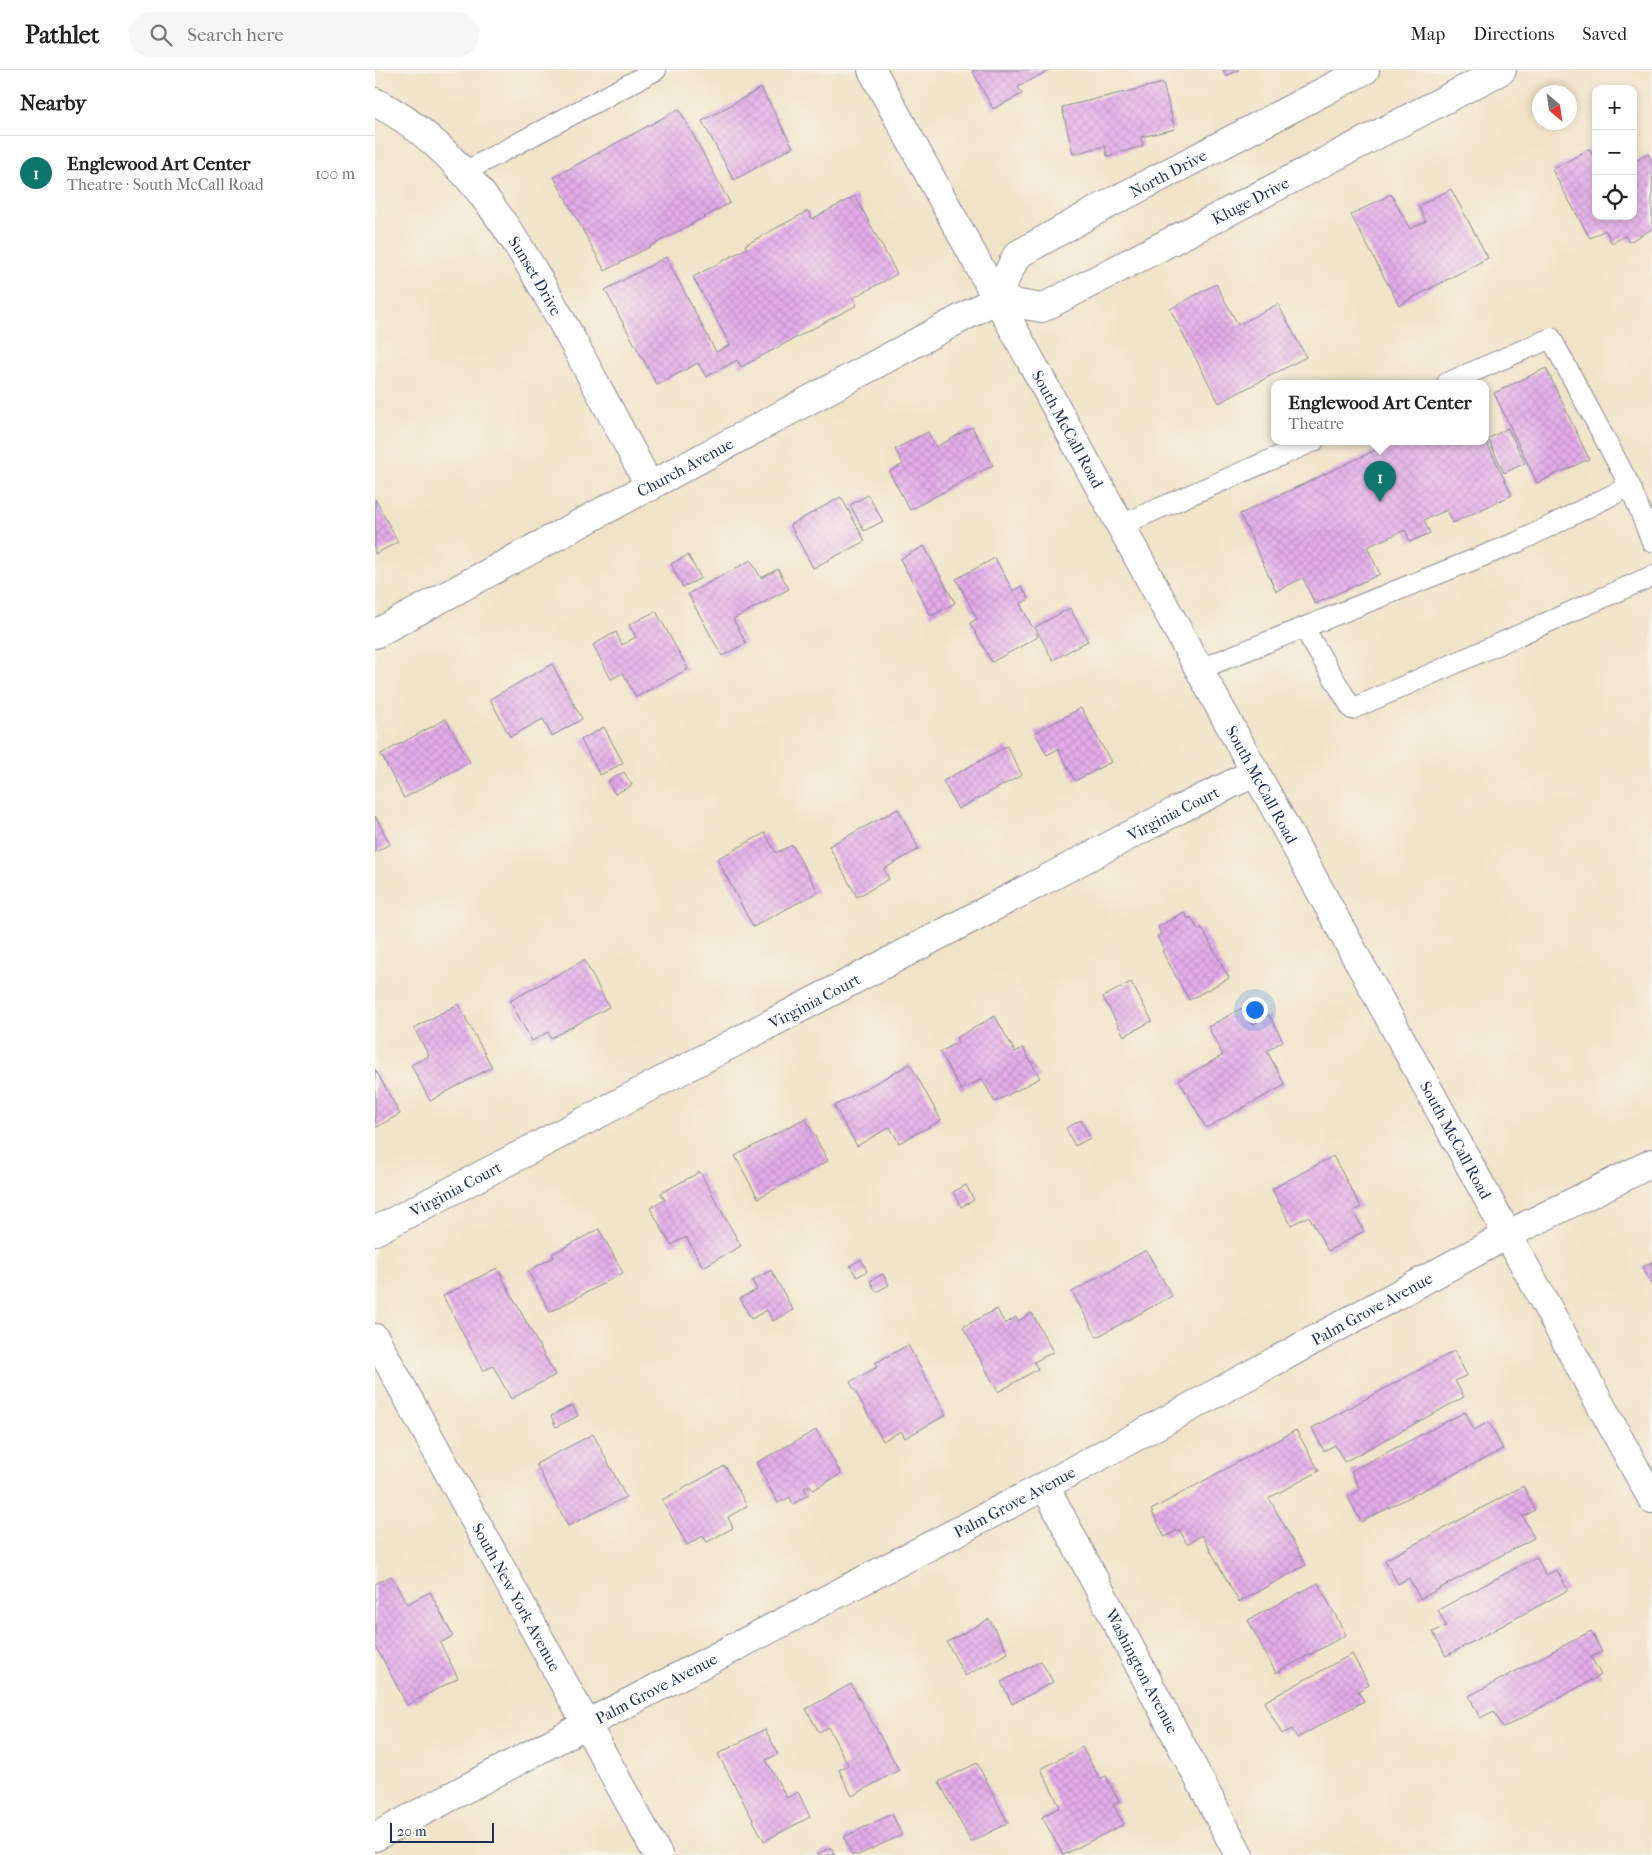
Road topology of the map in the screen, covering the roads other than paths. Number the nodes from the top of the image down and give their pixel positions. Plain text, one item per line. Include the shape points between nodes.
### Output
1 (656, 70) edge
2 (872, 70) edge
3 (1365, 70) edge
4 (1502, 70) edge
5 (375, 102) edge
6 (462, 172) junction
7 (995, 300) junction
8 (1454, 380) edge
9 (1305, 445) edge
10 (1629, 486) junction
11 (650, 487) junction
12 (1121, 524) junction
13 (1652, 542) edge
14 (1652, 576) edge
15 (1304, 628) junction
16 (375, 634) edge
17 (1200, 669) junction
18 (1255, 772) junction
19 (1652, 1163) edge
20 (375, 1231) edge
21 (1509, 1234) junction
22 (375, 1338) edge
23 (1045, 1486) junction
24 (1652, 1499) edge
25 (587, 1724) junction
26 (375, 1837) edge
27 (658, 1855) edge
28 (1239, 1855) edge

1 - 6 lane
2 - 7 street, South McCall Road
3 - 7 street, North Drive via 1099,209 1017,256
4 - 7 street, Kluge Drive via 1042,308
5 - 6 street, Sunset Drive via 417,129
6 - 11 street, Sunset Drive via 499,217 530,264
7 - 11 street, Church Avenue
7 - 12 street, South McCall Road
8 - 10 lane via 1551,338
9 - 12 lane
10 - 13 lane
10 - 15 lane via 1518,542
11 - 16 street, Church Avenue
12 - 17 street, South McCall Road
14 - 15 lane via 1352,709
15 - 17 lane
17 - 18 street, South McCall Road
18 - 20 street, Virginia Court
18 - 21 street, South McCall Road
19 - 21 street, Palm Grove Avenue
21 - 23 street, Palm Grove Avenue
21 - 24 street, South McCall Road
22 - 25 street, South New York Avenue
23 - 25 street, Palm Grove Avenue
23 - 28 street, Washington Avenue
25 - 26 street, Palm Grove Avenue
25 - 27 street, South New York Avenue

